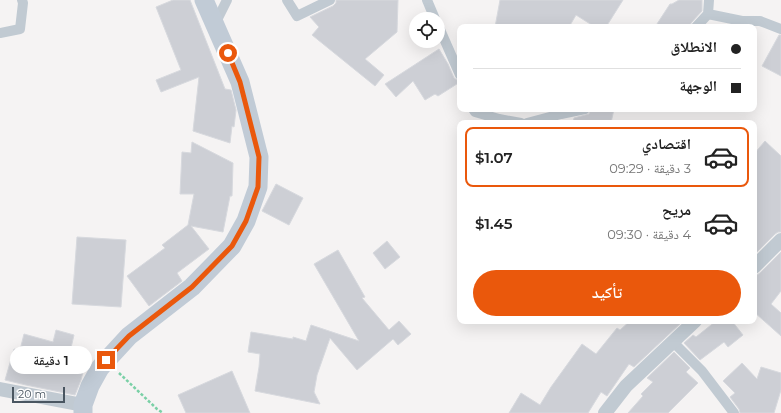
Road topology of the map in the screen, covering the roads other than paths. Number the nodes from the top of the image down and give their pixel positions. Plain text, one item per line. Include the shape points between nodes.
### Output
1 (22, 0) edge
2 (204, 0) edge
3 (227, 0) edge
4 (287, 0) edge
5 (330, 0) edge
6 (427, 0) edge
7 (709, 0) edge
8 (432, 12) edge
9 (708, 14) junction
10 (215, 24) junction
11 (699, 24) edge
12 (781, 30) edge
13 (0, 33) edge
14 (445, 41) edge
15 (457, 68) edge
16 (474, 112) edge
17 (571, 112) edge
18 (504, 120) edge
19 (538, 120) edge
20 (781, 240) edge
21 (757, 264) edge
22 (692, 324) edge
23 (673, 342) junction
24 (0, 389) edge
25 (83, 409) edge
26 (605, 413) edge
27 (734, 413) edge

1 - 13 street via 20,29
2 - 10 main road
3 - 10 street
4 - 5 street via 297,16
6 - 8 street
7 - 9 street
9 - 11 street
9 - 12 street via 742,21 760,21
10 - 25 main road via 240,82 259,157 258,187 246,221 232,246 192,287 129,336 106,360 90,386
14 - 15 street
16 - 18 street
17 - 19 street
20 - 21 street
22 - 23 street
23 - 26 street via 626,386
23 - 27 street via 702,371
24 - 25 street

